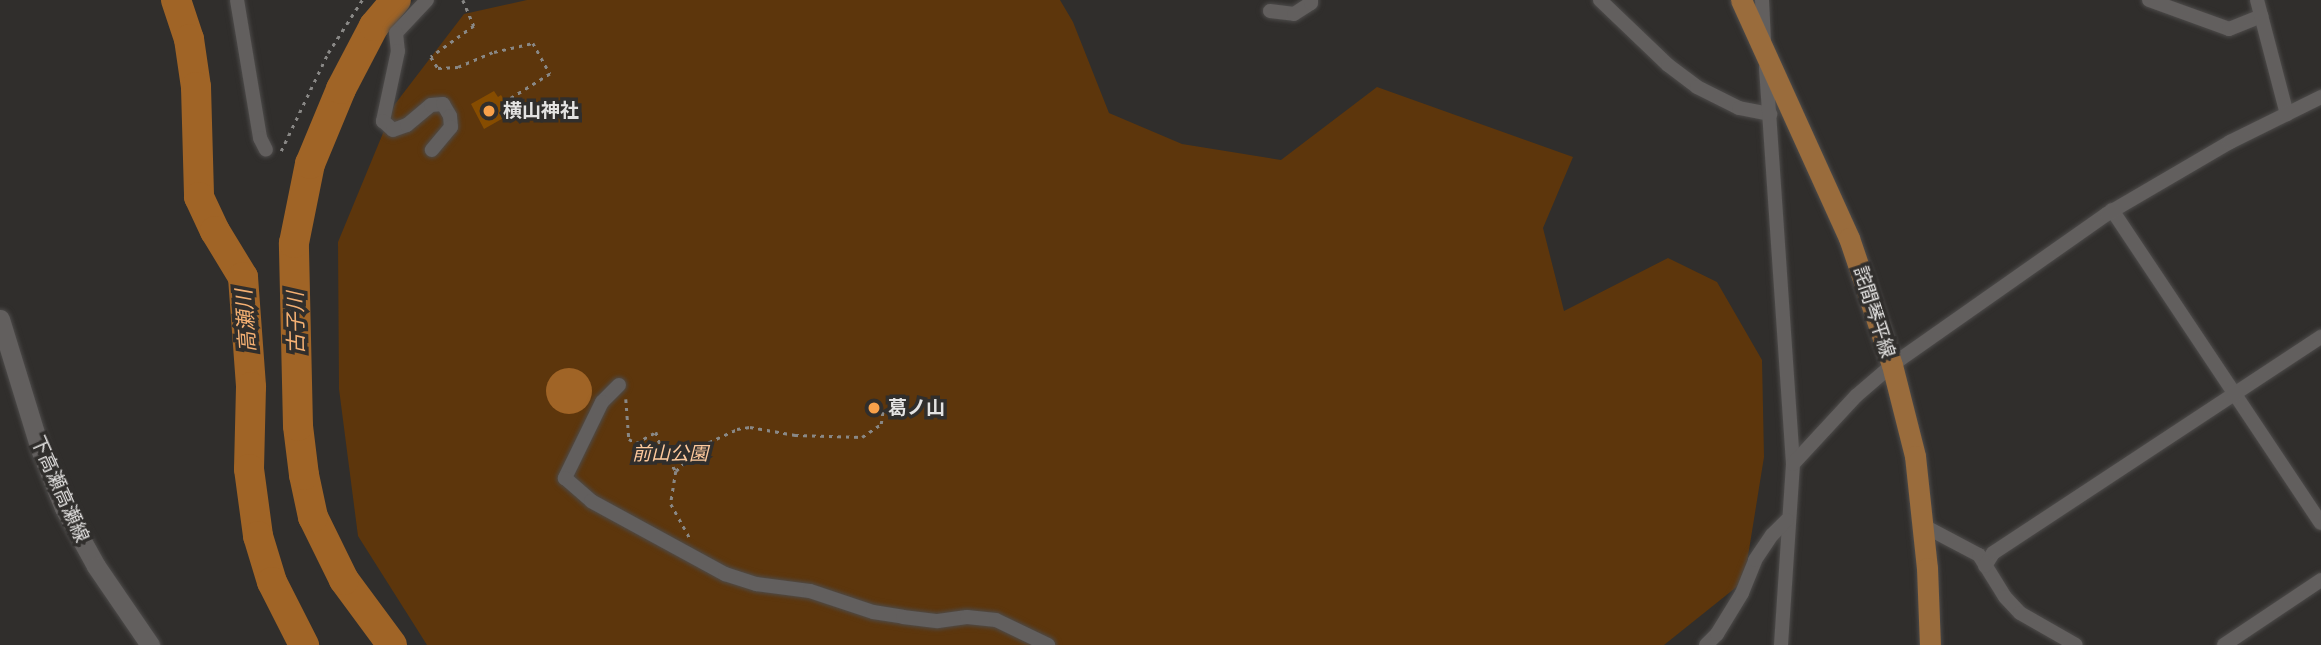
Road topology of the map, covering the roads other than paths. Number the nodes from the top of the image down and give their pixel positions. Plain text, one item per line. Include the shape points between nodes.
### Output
1 (237, 0) edge
2 (427, 0) edge
3 (1311, 0) edge
4 (1600, 0) edge
5 (1741, 0) edge
6 (1762, 0) edge
7 (2149, 0) edge
8 (2257, 0) edge
9 (1270, 11) dead end
10 (2262, 16) junction
11 (1765, 50) junction
12 (2321, 97) edge
13 (1770, 114) junction
14 (2287, 114) junction
15 (266, 150) road end
16 (432, 150) dead end
17 (2112, 210) junction
18 (0, 319) edge
19 (2321, 337) edge
20 (1892, 365) junction
21 (620, 385) road end
22 (2234, 394) junction
23 (1793, 464) junction
24 (1787, 520) junction
25 (2321, 523) edge
26 (1922, 525) junction
27 (1985, 566) junction
28 (2321, 580) edge
29 (150, 645) edge
30 (1048, 645) edge
31 (1706, 645) edge
32 (1781, 645) edge
33 (1930, 645) edge
34 (2076, 645) edge
35 (2224, 645) edge

1 - 15 street via 260,138
2 - 16 street via 396,33 396,63 383,121 393,130 407,125 431,105 443,104 451,127
3 - 9 street via 1294,14
4 - 13 street via 1697,87 1738,108
5 - 11 main road, 詫間琴平線
6 - 11 street
7 - 10 street via 2230,29
8 - 10 street
10 - 14 street
11 - 13 street
11 - 20 main road, 詫間琴平線 via 1849,238
12 - 14 street
13 - 23 street
14 - 17 street
17 - 20 street
17 - 22 street
18 - 29 main road, 下高瀬高瀬線 via 40,449 64,508 96,566
19 - 22 street
20 - 23 street via 1856,396
20 - 26 main road, 詫間琴平線 via 1915,456
21 - 30 street via 602,402 565,478 591,501 725,574 756,584 810,592 903,617 996,620
22 - 25 street
22 - 27 street via 1993,553
23 - 24 street
24 - 31 street via 1755,560 1742,593
24 - 32 street
26 - 27 street via 1979,555
26 - 33 main road, 詫間琴平線
27 - 34 street via 2020,613
28 - 35 street

